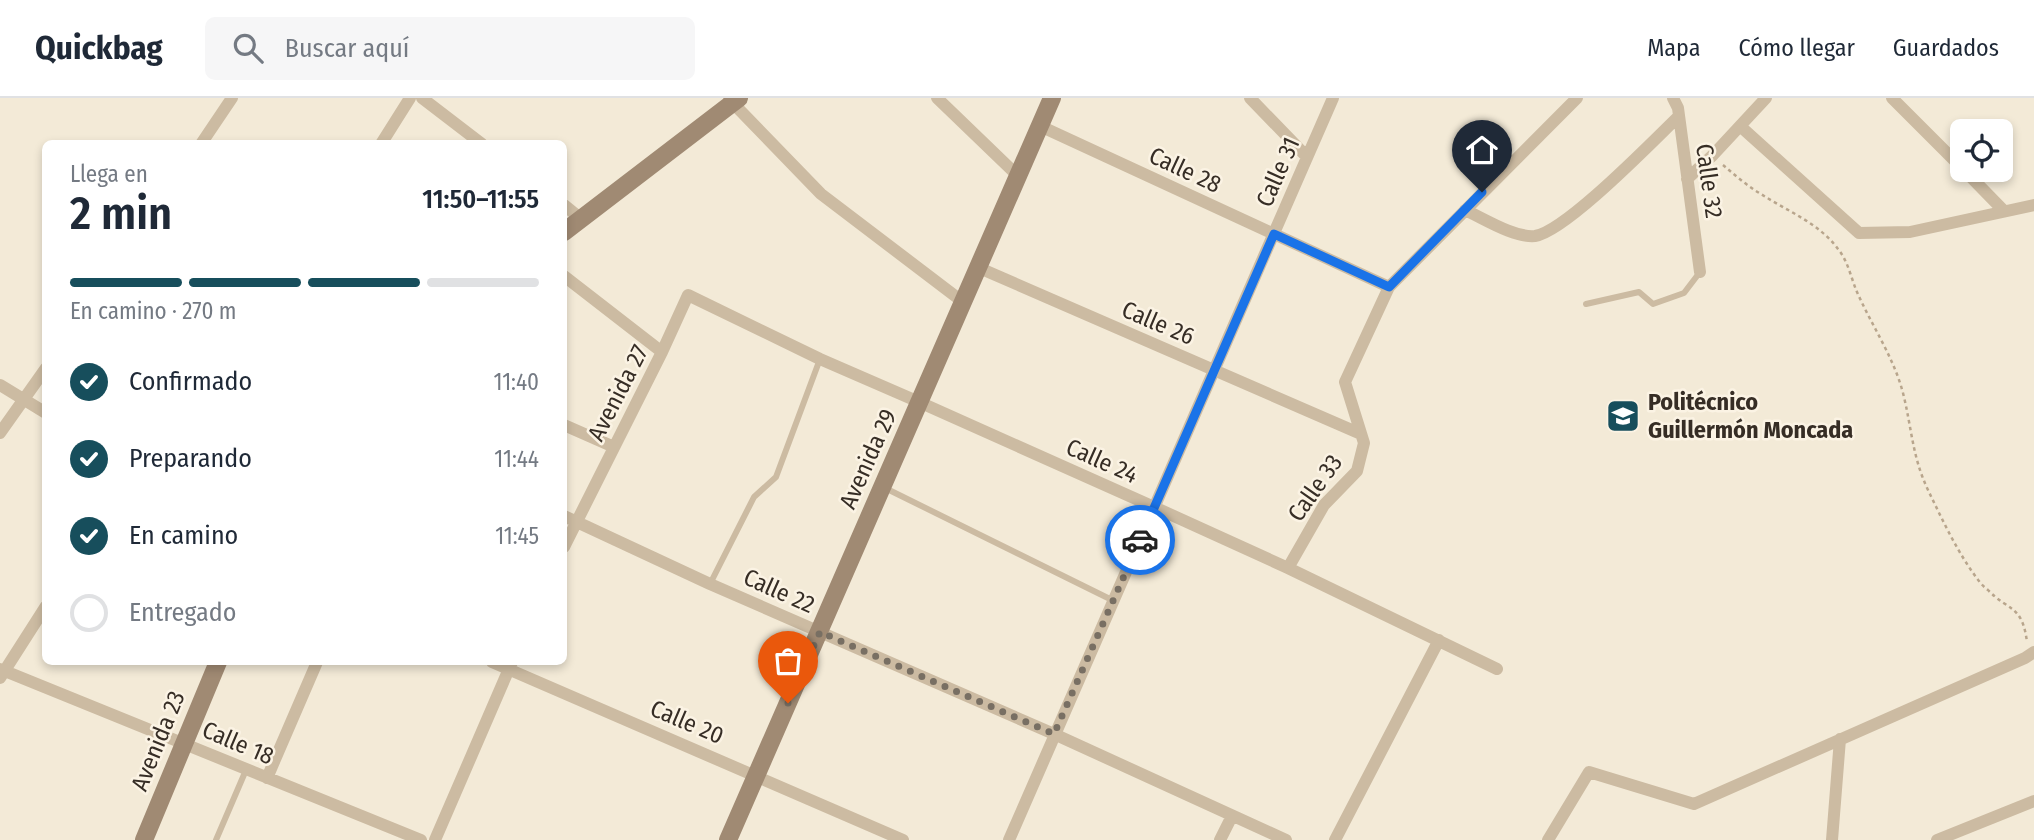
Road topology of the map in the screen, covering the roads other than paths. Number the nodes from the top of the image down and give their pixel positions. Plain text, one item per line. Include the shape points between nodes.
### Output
1 (232, 98) edge
2 (410, 98) edge
3 (422, 98) edge
4 (937, 98) edge
5 (1052, 98) edge
6 (1250, 98) edge
7 (1333, 98) edge
8 (1577, 98) edge
9 (1673, 98) edge
10 (1766, 98) edge
11 (1892, 98) edge
12 (733, 100) edge
13 (1679, 116) junction
14 (1040, 126) junction
15 (1740, 126) junction
16 (204, 140) edge
17 (384, 140) edge
18 (477, 140) edge
19 (1950, 156) edge
20 (1307, 157) junction
21 (1018, 176) junction
22 (1688, 179) junction
23 (1976, 182) edge
24 (2034, 205) edge
25 (567, 207) edge
26 (1465, 209) junction
27 (2004, 211) junction
28 (580, 218) junction
29 (567, 229) edge
30 (1274, 234) junction
31 (977, 267) junction
32 (1700, 272) joint
33 (567, 278) edge
34 (1389, 287) junction
35 (688, 295) joint
36 (963, 302) junction
37 (1586, 304) dead end
38 (662, 352) junction
39 (820, 359) junction
40 (1214, 370) junction
41 (42, 375) edge
42 (0, 385) edge
43 (24, 400) junction
44 (919, 402) junction
45 (42, 411) edge
46 (567, 426) edge
47 (0, 433) edge
48 (1361, 434) junction
49 (614, 447) junction
50 (882, 487) junction
51 (1154, 507) junction
52 (569, 518) edge
53 (1288, 568) junction
54 (710, 584) junction
55 (1114, 601) junction
56 (42, 612) edge
57 (820, 632) junction
58 (1439, 640) junction
59 (2029, 655) edge
60 (217, 665) edge
61 (316, 665) edge
62 (510, 665) edge
63 (1497, 669) dead end
64 (2, 673) edge
65 (1054, 734) junction
66 (1839, 739) junction
67 (184, 743) junction
68 (246, 770) junction
69 (756, 775) junction
70 (267, 778) junction
71 (2034, 801) edge
72 (1232, 816) junction
73 (144, 840) edge
74 (216, 840) edge
75 (421, 840) edge
76 (435, 840) edge
77 (728, 840) edge
78 (903, 840) edge
79 (1009, 840) edge
80 (1220, 840) edge
81 (1286, 840) edge
82 (1335, 840) edge
83 (1548, 840) edge
84 (1832, 840) edge
85 (1937, 840) edge

1 - 16 street
2 - 17 street
3 - 18 street
4 - 21 street
5 - 14 street, Avenida 29
6 - 20 street
7 - 20 street, Calle 31
8 - 26 street, Calle 33
9 - 13 street, Calle 32
10 - 15 street
11 - 19 street
12 - 28 street
12 - 36 street via 821,194
13 - 22 street, Calle 32
13 - 26 street via 1599,192 1555,227 1536,236 1519,235
14 - 21 street, Avenida 29
14 - 30 street, Calle 28
15 - 22 street
15 - 27 street via 1859,233 1910,232
20 - 30 street, Calle 31
21 - 31 street, Avenida 29
22 - 32 street, Calle 32
23 - 27 street
24 - 27 street
25 - 28 street
26 - 34 street, Calle 33
28 - 29 street
30 - 34 street, Calle 28
30 - 40 street, Calle 31
31 - 36 street, Avenida 29
31 - 40 street, Calle 26
32 - 37 lane via 1684,293 1653,304 1639,292
33 - 38 street
34 - 48 street, Calle 33 via 1345,382
35 - 38 street, Avenida 27
35 - 39 street, Calle 24
36 - 44 street, Avenida 29
38 - 49 street, Avenida 27
39 - 44 street, Calle 24
39 - 54 lane via 775,477 754,496
40 - 48 street, Calle 26
40 - 51 street, Calle 31
41 - 43 street
42 - 43 street
43 - 45 street
43 - 47 street
44 - 50 street, Avenida 29
44 - 51 street, Calle 24
46 - 49 street
48 - 53 street, Calle 33 via 1364,443 1357,471 1324,505
49 - 52 street, Avenida 27
50 - 55 lane
50 - 57 street, Avenida 29
51 - 53 street, Calle 24
51 - 55 street, Calle 31
52 - 54 street, Calle 22
53 - 58 street, Calle 24
54 - 57 street, Calle 22
55 - 65 street, Calle 31
56 - 64 street
57 - 65 street, Calle 22
57 - 69 street, Avenida 29
58 - 63 street, Calle 24
58 - 82 street
59 - 66 street
60 - 67 street, Avenida 23
61 - 70 street
62 - 69 street, Calle 20
62 - 76 street
64 - 67 street, Calle 18
65 - 72 street, Calle 22
65 - 79 street, Calle 31
66 - 83 street via 1694,804 1589,772
66 - 84 street
67 - 68 street, Calle 18
67 - 73 street, Avenida 23
68 - 70 street, Calle 18
68 - 74 lane
69 - 77 street, Avenida 29
69 - 78 street, Calle 20
70 - 75 street, Calle 18
71 - 85 street
72 - 80 street
72 - 81 street, Calle 22

